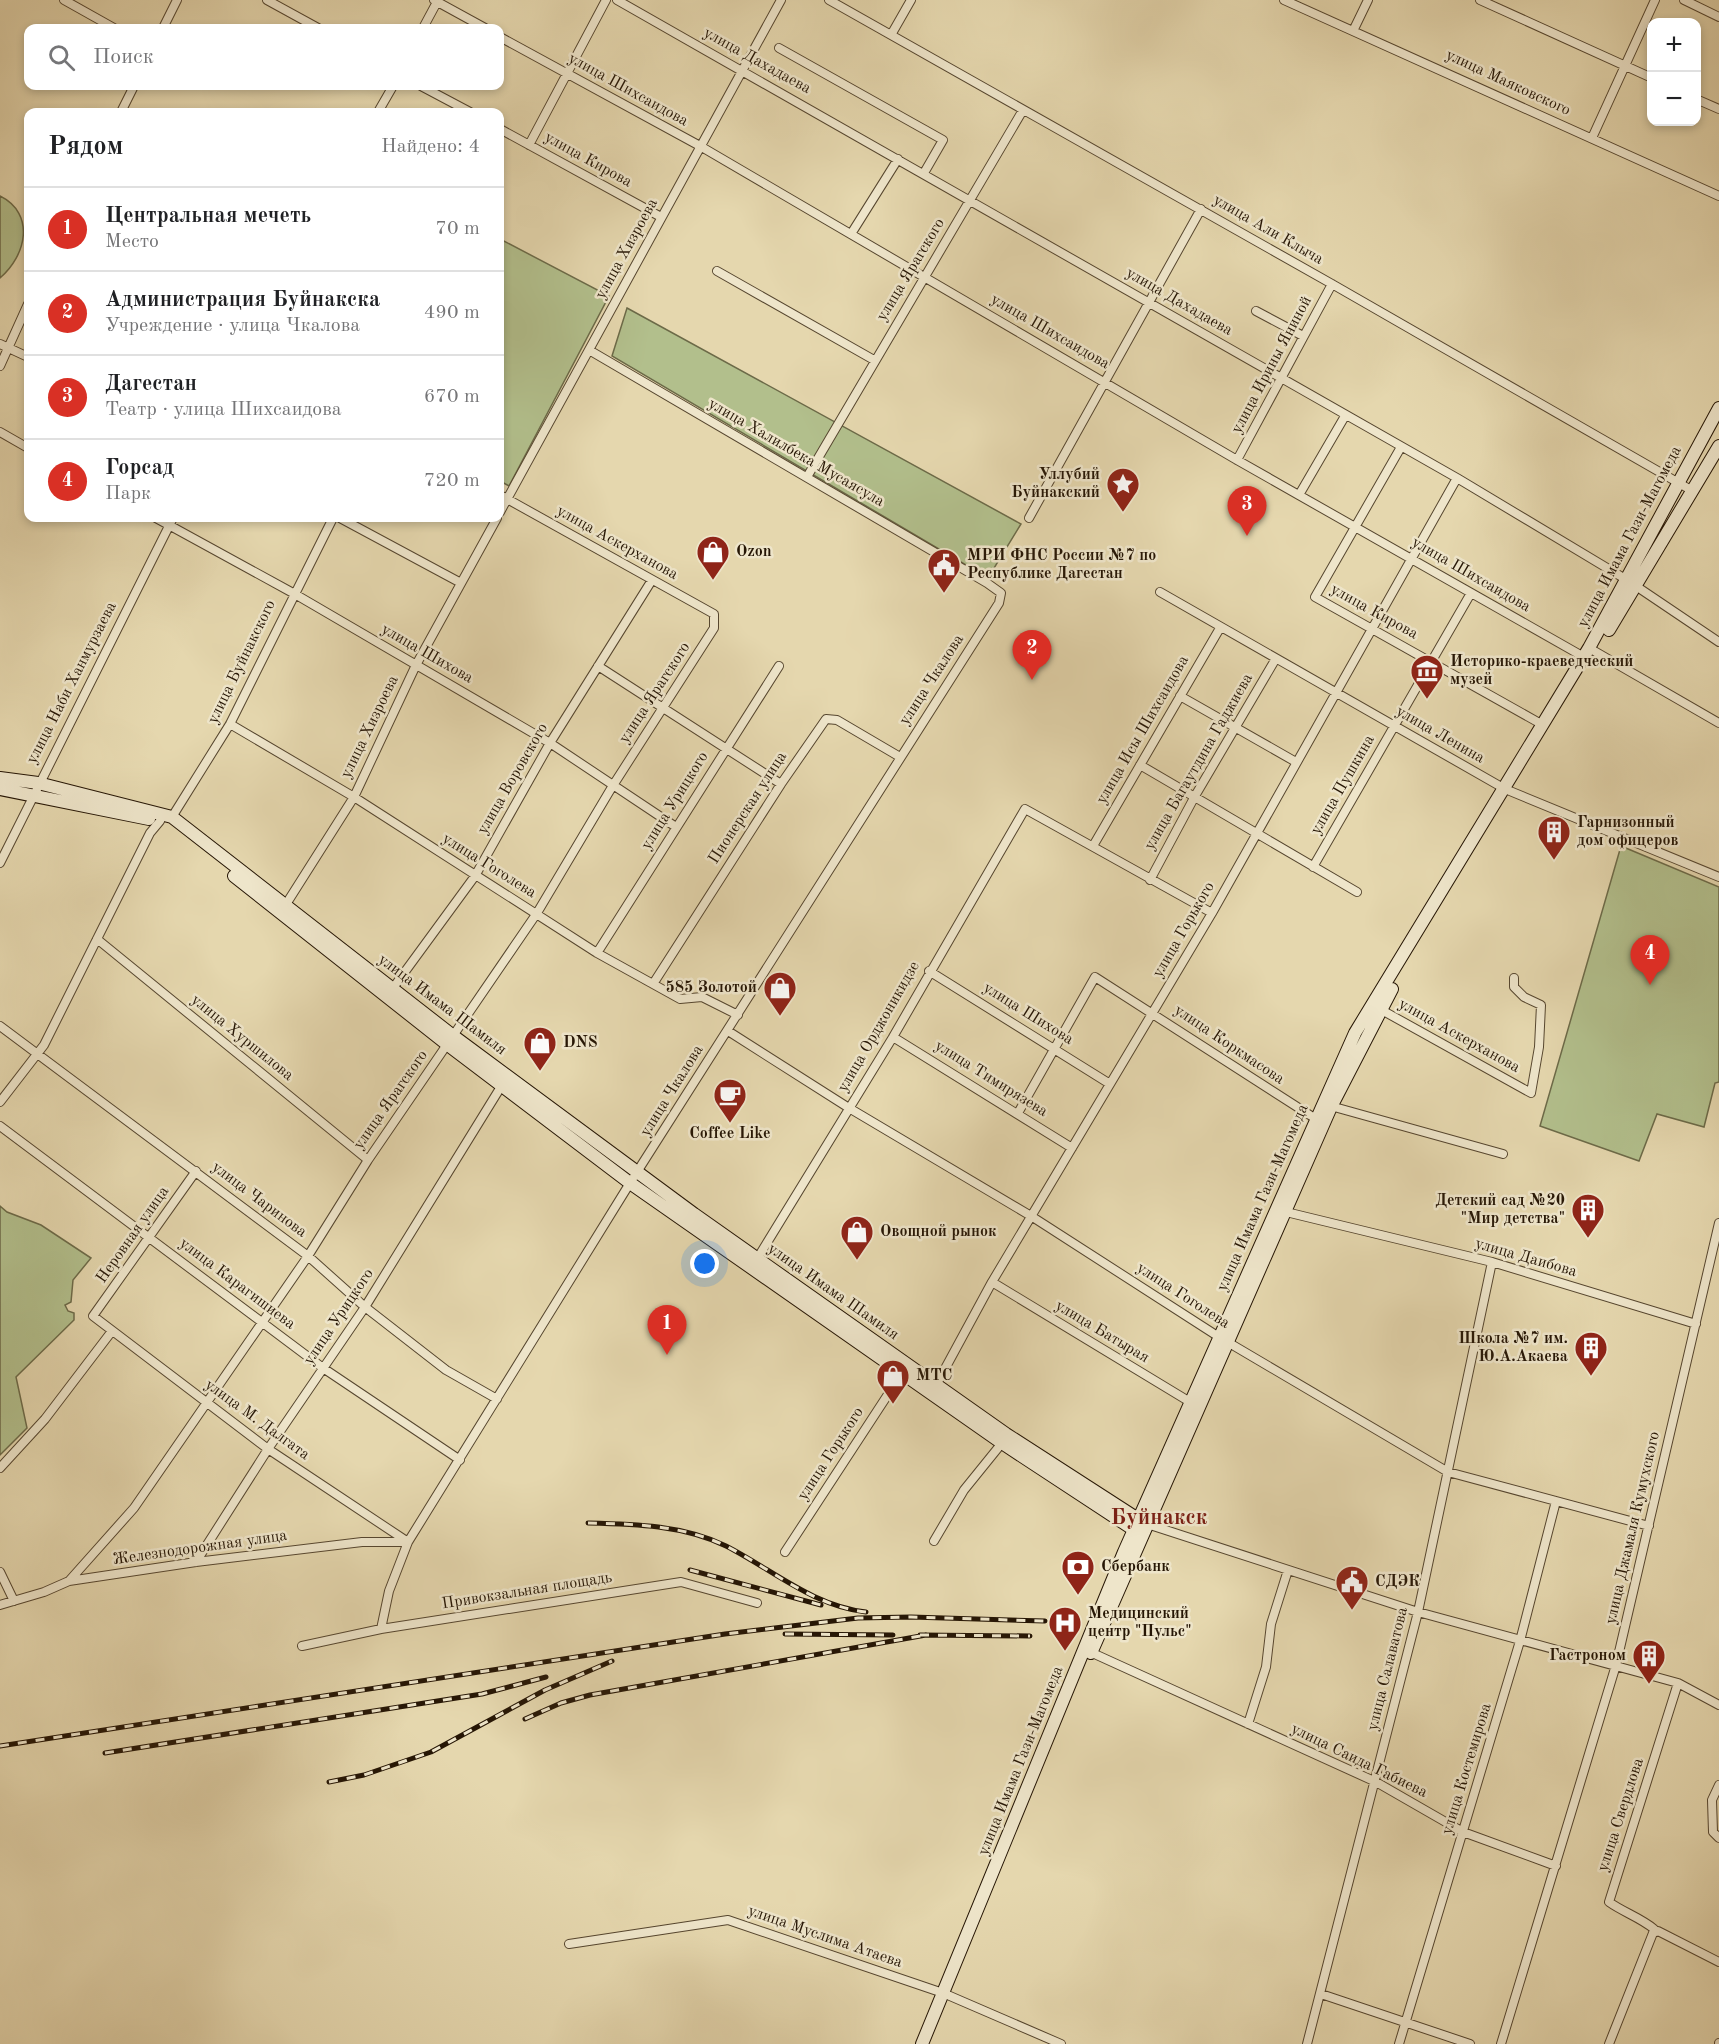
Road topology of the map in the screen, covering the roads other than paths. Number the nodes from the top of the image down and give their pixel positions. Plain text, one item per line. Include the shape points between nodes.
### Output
1 (64, 0) edge
2 (177, 0) edge
3 (267, 0) edge
4 (606, 0) edge
5 (617, 0) edge
6 (781, 0) edge
7 (829, 0) edge
8 (911, 0) edge
9 (1284, 0) edge
10 (1368, 0) edge
11 (1480, 0) edge
12 (1655, 0) edge
13 (1684, 0) edge
14 (435, 1) edge
15 (1719, 17) edge
16 (107, 24) edge
17 (165, 24) edge
18 (311, 24) edge
19 (425, 24) edge
20 (478, 24) edge
21 (1354, 29) junction
22 (891, 34) junction
23 (504, 38) edge
24 (779, 48) dead end
25 (1625, 66) junction
26 (742, 70) junction
27 (566, 73) junction
28 (1647, 76) edge
29 (132, 90) edge
30 (391, 90) edge
31 (429, 90) edge
32 (1701, 101) edge
33 (123, 108) edge
34 (380, 108) edge
35 (462, 108) edge
36 (1719, 109) edge
37 (1023, 110) junction
38 (504, 131) edge
39 (1592, 138) junction
40 (529, 145) junction
41 (700, 146) junction
42 (898, 159) junction
43 (924, 173) junction
44 (1719, 196) edge
45 (970, 200) junction
46 (1201, 209) junction
47 (662, 217) junction
48 (852, 234) junction
49 (717, 272) dead end
50 (925, 277) junction
51 (1332, 284) junction
52 (1148, 302) junction
53 (24, 311) edge
54 (1257, 311) dead end
55 (1303, 336) junction
56 (4, 346) edge
57 (589, 350) junction
58 (24, 355) edge
59 (874, 360) junction
60 (0, 366) edge
61 (1282, 379) junction
62 (1106, 382) junction
63 (1719, 408) edge
64 (1345, 416) junction
65 (0, 432) edge
66 (24, 446) edge
67 (1719, 446) edge
68 (1401, 447) junction
69 (1237, 460) junction
70 (807, 477) junction
71 (1457, 478) junction
72 (1685, 487) junction
73 (504, 495) edge
74 (1299, 495) junction
75 (504, 498) edge
76 (1029, 518) dead end
77 (170, 522) edge
78 (173, 522) edge
79 (331, 522) edge
80 (347, 522) edge
81 (495, 522) edge
82 (1356, 527) junction
83 (1412, 558) junction
84 (652, 580) junction
85 (1631, 582) junction
86 (987, 583) joint
87 (460, 584) junction
88 (1160, 592) dead end
89 (293, 593) junction
90 (1471, 593) junction
91 (715, 621) joint
92 (1220, 628) junction
93 (1372, 628) junction
94 (1719, 642) edge
95 (1590, 652) junction
96 (1275, 660) junction
97 (1432, 661) junction
98 (416, 665) junction
99 (598, 666) junction
100 (779, 666) dead end
101 (1335, 692) junction
102 (1180, 696) junction
103 (663, 708) junction
104 (1719, 723) edge
105 (230, 724) junction
106 (1543, 725) junction
107 (1394, 726) junction
108 (1235, 727) junction
109 (550, 743) junction
110 (725, 748) junction
111 (900, 757) junction
112 (1296, 762) junction
113 (1140, 765) junction
114 (0, 778) edge
115 (781, 784) junction
116 (612, 787) junction
117 (0, 789) edge
118 (36, 789) junction
119 (1507, 790) junction
120 (1195, 796) junction
121 (354, 797) junction
122 (172, 817) junction
123 (160, 821) junction
124 (676, 827) junction
125 (1256, 831) junction
126 (1093, 846) junction
127 (0, 862) edge
128 (1313, 867) junction
129 (475, 876) junction
130 (1719, 877) edge
131 (1150, 880) junction
132 (1356, 892) dead end
133 (283, 910) junction
134 (537, 913) junction
135 (1212, 913) junction
136 (97, 939) junction
137 (597, 953) junction
138 (929, 971) junction
139 (1514, 978) dead end
140 (653, 984) junction
141 (393, 988) junction
142 (1376, 1006) junction
143 (1153, 1012) junction
144 (738, 1015) junction
145 (0, 1026) edge
146 (728, 1031) junction
147 (893, 1037) junction
148 (450, 1040) junction
149 (1054, 1048) junction
150 (38, 1053) junction
151 (1110, 1084) junction
152 (502, 1086) junction
153 (0, 1102) edge
154 (1327, 1106) junction
155 (849, 1108) junction
156 (1018, 1113) junction
157 (1316, 1119) junction
158 (0, 1126) edge
159 (1072, 1148) junction
160 (1503, 1154) dead end
161 (368, 1160) junction
162 (196, 1171) junction
163 (634, 1178) junction
164 (1281, 1211) junction
165 (1031, 1216) junction
166 (1719, 1223) edge
167 (150, 1236) junction
168 (308, 1256) junction
169 (757, 1259) junction
170 (1492, 1262) junction
171 (992, 1282) junction
172 (365, 1307) junction
173 (93, 1316) joint
174 (261, 1322) junction
175 (1695, 1324) junction
176 (112, 1331) junction
177 (1223, 1340) junction
178 (322, 1368) junction
179 (902, 1374) junction
180 (934, 1389) junction
181 (498, 1399) junction
182 (206, 1401) junction
183 (1194, 1405) junction
184 (1002, 1443) junction
185 (268, 1449) junction
186 (460, 1460) junction
187 (0, 1468) edge
188 (1448, 1472) junction
189 (1556, 1501) junction
190 (1649, 1526) junction
191 (1142, 1528) junction
192 (934, 1541) dead end
193 (408, 1542) junction
194 (785, 1551) dead end
195 (196, 1562) junction
196 (1288, 1570) junction
197 (0, 1572) edge
198 (69, 1581) junction
199 (14, 1601) junction
200 (757, 1603) dead end
201 (0, 1605) edge
202 (1418, 1612) junction
203 (381, 1629) junction
204 (1520, 1641) junction
205 (302, 1646) dead end
206 (1088, 1651) junction
207 (1616, 1665) junction
208 (1678, 1683) junction
209 (1719, 1705) edge
210 (1248, 1724) junction
211 (1376, 1782) junction
212 (1719, 1785) edge
213 (1464, 1832) junction
214 (1719, 1838) edge
215 (1556, 1866) junction
216 (1653, 1933) junction
217 (569, 1944) dead end
218 (1719, 1962) edge
219 (1321, 1994) junction
220 (946, 1995) junction
221 (1406, 2023) junction
222 (922, 2044) edge
223 (929, 2044) edge
224 (1061, 2044) edge
225 (1307, 2044) edge
226 (1399, 2044) edge
227 (1470, 2044) edge
228 (1501, 2044) edge
229 (1609, 2044) edge

1 - 16 street
2 - 17 street
3 - 18 street
4 - 27 street
5 - 26 street, улица Дахадаева
6 - 26 street, улица Хизроева
7 - 22 street, улица Али Клыча
8 - 22 street
9 - 21 street, улица Маяковского
10 - 21 street
11 - 25 street
12 - 25 street
13 - 15 street
14 - 19 street
14 - 20 street
21 - 39 street, улица Маяковского
22 - 37 street, улица Али Клыча
23 - 27 street, улица Шихсаидова
24 - 43 street via 943,140
25 - 28 street
25 - 39 street
26 - 41 street, улица Хизроева
26 - 42 street, улица Дахадаева
27 - 40 street
27 - 41 street, улица Шихсаидова
29 - 33 street
30 - 34 street
31 - 35 street
32 - 36 street
37 - 45 street, улица Ярагского
37 - 46 street, улица Али Клыча
38 - 40 street, улица Кирова
39 - 44 street, улица Маяковского
40 - 47 street, улица Кирова
41 - 47 street, улица Хизроева
41 - 48 street, улица Шихсаидова
42 - 43 street, улица Дахадаева
42 - 48 street
43 - 45 street, улица Дахадаева
45 - 50 street, улица Ярагского
45 - 52 street, улица Дахадаева
46 - 51 street, улица Али Клыча
46 - 52 street
47 - 57 street, улица Хизроева
48 - 50 street, улица Шихсаидова
49 - 59 street
50 - 59 street, улица Ярагского
50 - 62 street, улица Шихсаидова
51 - 55 street, улица Ирины Яниной
51 - 72 street, улица Али Клыча
52 - 61 street, улица Дахадаева
52 - 62 street
53 - 56 street
54 - 55 street
55 - 61 street, улица Ирины Яниной
56 - 58 street
56 - 60 street
57 - 70 street, улица Халилбека Мусаясула
57 - 73 street, улица Хизроева
59 - 70 street, улица Ярагского
61 - 64 street, улица Дахадаева
61 - 69 street, улица Ирины Яниной
62 - 69 street, улица Шихсаидова
62 - 76 street
63 - 72 main road, улица Имама Гази-Магомеда
64 - 68 street, улица Дахадаева
64 - 74 street
65 - 66 street
67 - 72 main road
68 - 71 street, улица Дахадаева
68 - 82 street
69 - 74 street, улица Шихсаидова
70 - 86 street, улица Халилбека Мусаясула
71 - 83 street, улица Горького
71 - 85 street, улица Дахадаева
72 - 85 main road, улица Имама Гази-Магомеда
74 - 82 street, улица Шихсаидова
75 - 84 street, улица Аскерханова
77 - 118 street, улица Наби Ханмурзаева
78 - 89 street, улица Шихова
79 - 89 street, улица Буйнакского
80 - 87 street
81 - 87 street, улица Хизроева
82 - 83 street, улица Шихсаидова
82 - 93 street, улица Кирова via 1315,597
83 - 90 street, улица Шихсаидова
83 - 93 street, улица Горького
84 - 91 street, улица Аскерханова via 714,615
84 - 99 street, улица Воровского
85 - 94 street, улица Дахадаева
85 - 95 main road, улица Имама Гази-Магомеда
86 - 111 street, улица Чкалова via 1001,593 999,603
87 - 98 street, улица Хизроева
88 - 92 street, улица Ленина
89 - 98 street, улица Шихова
89 - 105 street, улица Буйнакского
90 - 95 street, улица Шихсаидова
90 - 97 street, улица Пушкина
91 - 103 street, улица Ярагского
92 - 96 street, улица Ленина
92 - 102 street, улица Исы Шихсаидова
93 - 97 street, улица Кирова
93 - 101 street, улица Горького
95 - 104 street, улица Шихсаидова
95 - 106 main road, улица Имама Гази-Магомеда
95 - 119 main road
96 - 101 street, улица Ленина
96 - 108 street, улица Багаутдина Гаджиева
97 - 106 street, улица Кирова
97 - 107 street, улица Пушкина
98 - 109 street, улица Шихова
98 - 121 street, улица Хизроева
99 - 103 street
99 - 109 street, улица Воровского
100 - 110 street, улица Урицкого
101 - 107 street, улица Ленина
101 - 112 street, улица Горького
102 - 108 street
102 - 113 street, улица Исы Шихсаидова
103 - 110 street
103 - 116 street, улица Ярагского
105 - 121 street, улица Гоголева
105 - 122 street, улица Буйнакского
106 - 119 main road, улица Имама Гази-Магомеда
107 - 119 street, улица Ленина
107 - 128 street, улица Пушкина
108 - 112 street
108 - 120 street, улица Багаутдина Гаджиева
109 - 116 street, улица Шихова
109 - 129 street, улица Воровского
110 - 115 street
110 - 124 street, улица Урицкого
111 - 115 street, Пионерская улица via 837,720 826,719
111 - 144 street, улица Чкалова
112 - 125 street, улица Горького
113 - 120 street
113 - 126 street, улица Исы Шихсаидова
114 - 118 main road, улица Имама Шамиля
115 - 140 street, Пионерская улица
116 - 124 street, улица Шихова
116 - 134 street, улица Ярагского
117 - 118 main road, улица Имама Шамиля
118 - 122 main road, улица Имама Шамиля
118 - 123 main road, улица Имама Шамиля
118 - 127 street, улица Наби Ханмурзаева
119 - 130 street, улица Ленина
119 - 142 main road
120 - 125 street
120 - 131 street, улица Багаутдина Гаджиева
121 - 129 street, улица Гоголева
121 - 133 street, улица Хизроева
122 - 133 main road, улица Имама Шамиля
123 - 133 main road, улица Имама Шамиля via 170,824
123 - 136 street via 150,833
124 - 137 street, улица Урицкого
125 - 128 street
125 - 135 street, улица Горького
126 - 131 street
126 - 138 street, улица Орджоникидзе via 1025,809
128 - 132 street
129 - 134 street, улица Гоголева
129 - 141 street, улица Воровского
131 - 135 street
133 - 141 main road, улица Имама Шамиля
133 - 148 main road, улица Имама Шамиля
134 - 137 street, улица Гоголева
134 - 148 street, улица Ярагского
135 - 143 street, улица Горького
136 - 150 street
136 - 161 street, улица Хуршилова
137 - 140 street, улица Гоголева
138 - 147 street, улица Орджоникидзе
138 - 149 street, улица Шихова
139 - 142 street, улица Аскерханова via 1514,987 1541,1005 1531,1093
140 - 144 street, улица Гоголева via 680,999 702,997
141 - 148 main road, улица Имама Шамиля
142 - 154 main road
143 - 149 street, улица Коркмасова via 1095,976
143 - 151 street, улица Горького
143 - 157 street, улица Коркмасова
144 - 146 street, улица Чкалова
145 - 150 street, улица Чаринова
146 - 155 street, улица Гоголева
146 - 163 street, улица Чкалова
147 - 155 street, улица Орджоникидзе
147 - 156 street, улица Тимирязева
148 - 152 main road, улица Имама Шамиля
148 - 161 street, улица Ярагского
148 - 163 main road, улица Имама Шамиля
149 - 151 street, улица Шихова
149 - 156 street
150 - 153 street
150 - 162 street, улица Чаринова
151 - 159 street, улица Горького
152 - 163 main road, улица Имама Шамиля
152 - 172 street, улица Урицкого
154 - 157 main road, улица Имама Гази-Магомеда
154 - 160 street
154 - 164 main road
155 - 165 street, улица Гоголева
155 - 169 street, улица Орджоникидзе
156 - 159 street, улица Тимирязева
157 - 164 main road, улица Имама Гази-Магомеда
158 - 167 street, улица Карагишиева
159 - 165 street, улица Горького
161 - 168 street, улица Ярагского
162 - 167 street, Неровная улица
162 - 168 street, улица Чаринова
163 - 169 main road, улица Имама Шамиля
163 - 179 main road, улица Имама Шамиля
163 - 181 street, улица Чкалова
164 - 170 street, улица Даибова
164 - 177 main road, улица Имама Гази-Магомеда
165 - 171 street, улица Горького
165 - 177 street, улица Гоголева
166 - 175 street, улица Джамаля Кумухского
167 - 173 street, Неровная улица
167 - 174 street, улица Карагишиева
168 - 172 street, улица Чаринова
168 - 174 street, улица Ярагского
169 - 180 main road, улица Имама Шамиля
170 - 175 street, улица Даибова
170 - 188 street, улица Салаватова
171 - 180 street, улица Горького
171 - 183 street, улица Батырая
172 - 178 street, улица Урицкого
172 - 181 street, улица Чаринова via 446,1370
173 - 176 street, улица М. Далгата
174 - 178 street, улица Карагишиева
174 - 182 street, улица Ярагского
175 - 190 street, улица Джамаля Кумухского
176 - 182 street, улица М. Далгата
176 - 187 street via 45,1419
177 - 183 main road, улица Имама Гази-Магомеда
177 - 188 street, улица Гоголева
178 - 185 street, улица Урицкого
178 - 186 street, улица Карагишиева
179 - 180 main road, улица Имама Шамиля
179 - 194 street, улица Горького
180 - 184 main road, улица Имама Шамиля
180 - 191 main road, улица Имама Шамиля
181 - 186 street, улица Чкалова
182 - 185 street, улица М. Далгата
182 - 198 street, улица Ярагского via 134,1508
183 - 191 main road, улица Имама Гази-Магомеда
184 - 191 main road, улица Имама Шамиля
184 - 192 street via 964,1490
185 - 193 street, улица М. Далгата
185 - 195 street, улица Урицкого
186 - 193 street, улица Чкалова
188 - 189 street, улица Гоголева
188 - 202 street, улица Салаватова
189 - 190 street, улица Гоголева
189 - 204 street, улица Костемирова
190 - 207 street, улица Джамаля Кумухского
191 - 196 street, улица Имама Шамиля
191 - 206 main road, улица Имама Гази-Магомеда via 1124,1552
193 - 195 street, Железнодорожная улица via 362,1542
193 - 203 street, улица Чкалова via 389,1592
195 - 198 street, Железнодорожная улица
196 - 202 street, улица Имама Шамиля
196 - 210 street via 1271,1624 1266,1667
197 - 199 street
198 - 199 street, Железнодорожная улица
199 - 201 street, Железнодорожная улица
200 - 203 street, Привокзальная площадь via 681,1582
202 - 204 street, улица Имама Шамиля
202 - 211 street, улица Салаватова
203 - 205 street, Привокзальная площадь
204 - 207 street, улица Имама Шамиля
204 - 213 street, улица Костемирова
206 - 210 street, улица Саида Габиева
206 - 220 main road, улица Имама Гази-Магомеда
207 - 208 street, улица Имама Шамиля
207 - 215 street, улица Джамаля Кумухского
208 - 209 street, улица Имама Шамиля
208 - 216 street, улица Свердлова via 1609,1902 1628,1916 1646,1922
210 - 211 street, улица Саида Габиева
211 - 213 street, улица Саида Габиева
211 - 219 street, улица Салаватова
212 - 214 street via 1712,1800 1713,1832
213 - 215 street, улица Саида Габиева
213 - 221 street, улица Костемирова
215 - 228 street, улица Джамаля Кумухского
216 - 218 street, улица Свердлова via 1658,1930
216 - 229 street
217 - 220 street, улица Муслима Атаева via 728,1920
219 - 221 street
219 - 225 street, улица Салаватова
220 - 222 main road, улица Имама Гази-Магомеда
220 - 223 main road
220 - 224 street, улица Муслима Атаева
221 - 226 street, улица Костемирова
221 - 227 street

